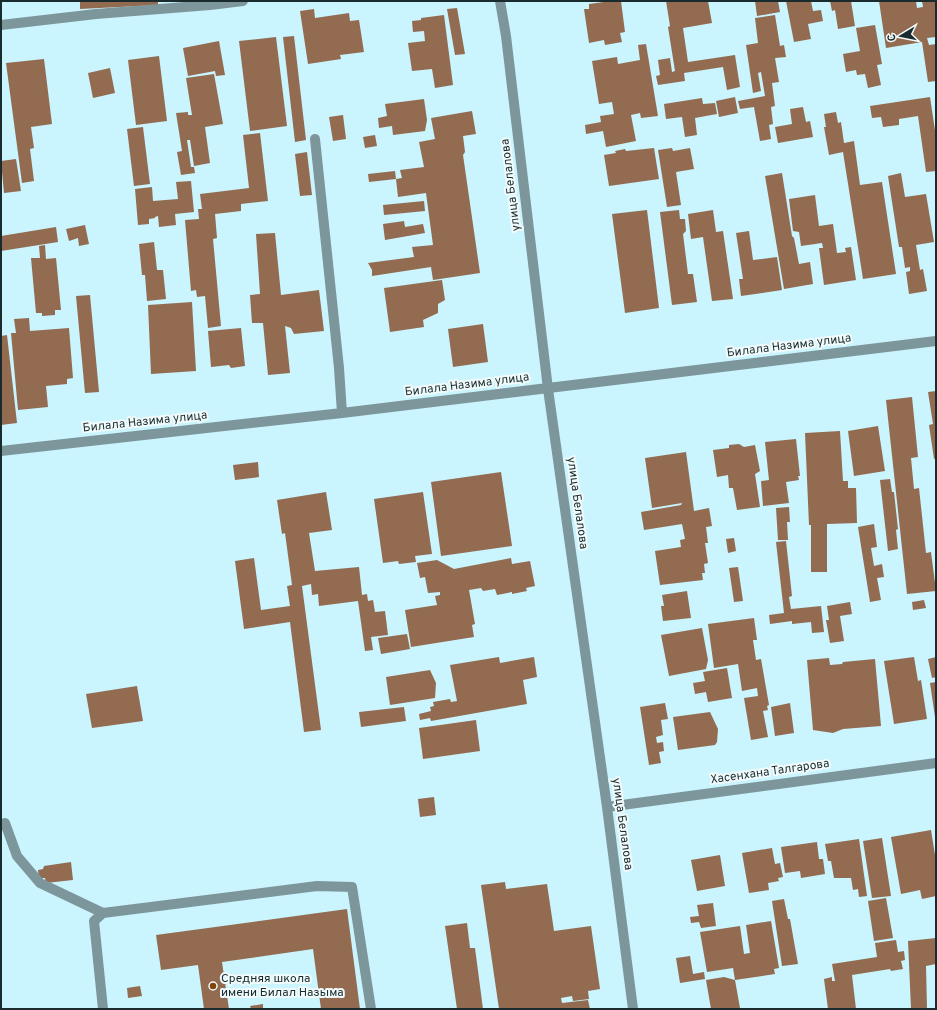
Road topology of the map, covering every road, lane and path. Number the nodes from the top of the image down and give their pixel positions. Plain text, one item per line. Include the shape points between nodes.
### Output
1 (243, 1) edge
2 (500, 1) edge
3 (1, 25) edge
4 (315, 139) dead end
5 (936, 341) edge
6 (548, 389) junction
7 (342, 413) junction
8 (1, 452) edge
9 (936, 763) edge
10 (607, 807) junction
11 (5, 823) dead end
12 (103, 914) junction
13 (103, 1009) edge
14 (371, 1009) edge
15 (633, 1009) edge

1 - 3 street
2 - 6 street, улица Белалова
4 - 7 street
5 - 6 street, Билала Назима улица
6 - 7 street, Билала Назима улица
6 - 10 street, улица Белалова
7 - 8 street, Билала Назима улица
9 - 10 street, Хасенхана Талгарова
10 - 15 street, улица Белалова
11 - 12 street via 17,856 40,883
12 - 13 street via 94,921
12 - 14 street via 317,886 352,887

